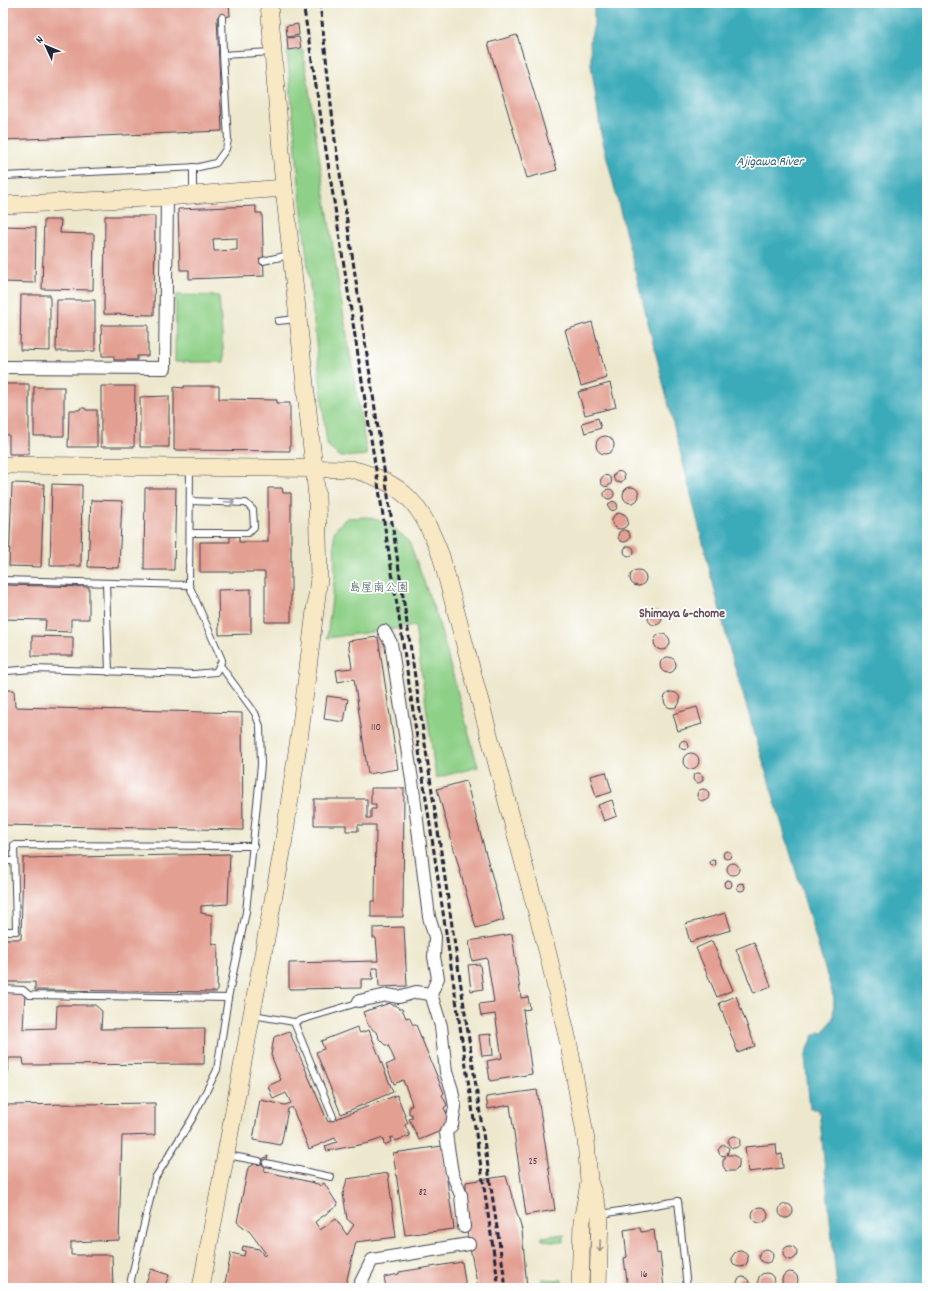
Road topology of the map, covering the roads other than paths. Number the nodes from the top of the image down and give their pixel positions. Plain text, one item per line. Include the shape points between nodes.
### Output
1 (269, 3) edge
2 (222, 17) dead end
3 (273, 52) junction
4 (223, 55) junction
5 (194, 167) junction
6 (3, 176) edge
7 (284, 188) junction
8 (193, 195) junction
9 (167, 197) junction
10 (3, 205) edge
11 (291, 255) junction
12 (263, 261) dead end
13 (297, 318) junction
14 (278, 321) dead end
15 (3, 368) edge
16 (3, 465) edge
17 (190, 467) junction
18 (314, 468) junction
19 (190, 501) junction
20 (190, 533) junction
21 (3, 580) edge
22 (106, 582) junction
23 (190, 585) junction
24 (384, 631) dead end
25 (220, 665) junction
26 (3, 669) edge
27 (109, 672) junction
28 (254, 846) junction
29 (3, 861) edge
30 (14, 861) junction
31 (3, 931) edge
32 (3, 989) edge
33 (431, 994) junction
34 (228, 998) junction
35 (356, 1003) joint
36 (253, 1015) junction
37 (294, 1022) junction
38 (333, 1117) dead end
39 (227, 1154) junction
40 (259, 1161) dead end
41 (266, 1163) dead end
42 (331, 1177) dead end
43 (589, 1181) junction
44 (600, 1214) junction
45 (464, 1228) dead end
46 (469, 1244) dead end
47 (129, 1288) edge
48 (201, 1288) edge
49 (358, 1288) edge
50 (580, 1288) edge
51 (598, 1288) edge
52 (687, 1288) edge

1 - 3 street
2 - 4 lane
3 - 4 lane
3 - 7 street
4 - 5 lane via 228,140 226,149 216,163
5 - 6 lane
5 - 8 lane
7 - 8 street
7 - 11 street
8 - 9 street
9 - 10 street
9 - 15 street via 165,368
11 - 12 lane
11 - 13 street
13 - 14 lane
13 - 18 street
16 - 17 street
17 - 18 street
17 - 19 lane
18 - 36 street via 319,578 282,852
18 - 43 street via 351,470 390,482 410,499 419,511 441,556 548,954 569,1045 586,1140
19 - 20 lane
19 -> 20 lane via 246,503 253,510 254,527 248,533
20 - 23 lane
21 - 22 lane
22 - 23 lane
22 - 27 lane
23 - 25 lane via 222,660
24 - 33 street via 391,643 429,917 435,937 434,957 438,978
25 - 27 lane via 216,672 201,673
25 - 28 lane via 255,713 260,726 261,765
26 - 27 lane
28 - 30 lane via 14,845
28 - 34 lane via 246,912
29 - 30 lane
30 - 31 lane via 16,931
32 - 34 lane via 23,990 29,995
33 - 35 street via 416,992 399,997 388,995
33 - 45 street via 441,1026 446,1072 455,1107 452,1125 446,1132 452,1173 461,1195
34 - 47 lane via 217,1070 192,1119 155,1178
35 - 37 lane
36 - 37 lane
36 - 39 street
37 - 38 lane
39 - 40 lane
39 - 48 street
41 - 42 lane
43 - 44 street
43 - 50 street via 582,1221
44 -> 51 street
44 - 52 lane via 678,1201
46 - 49 street via 372,1260

